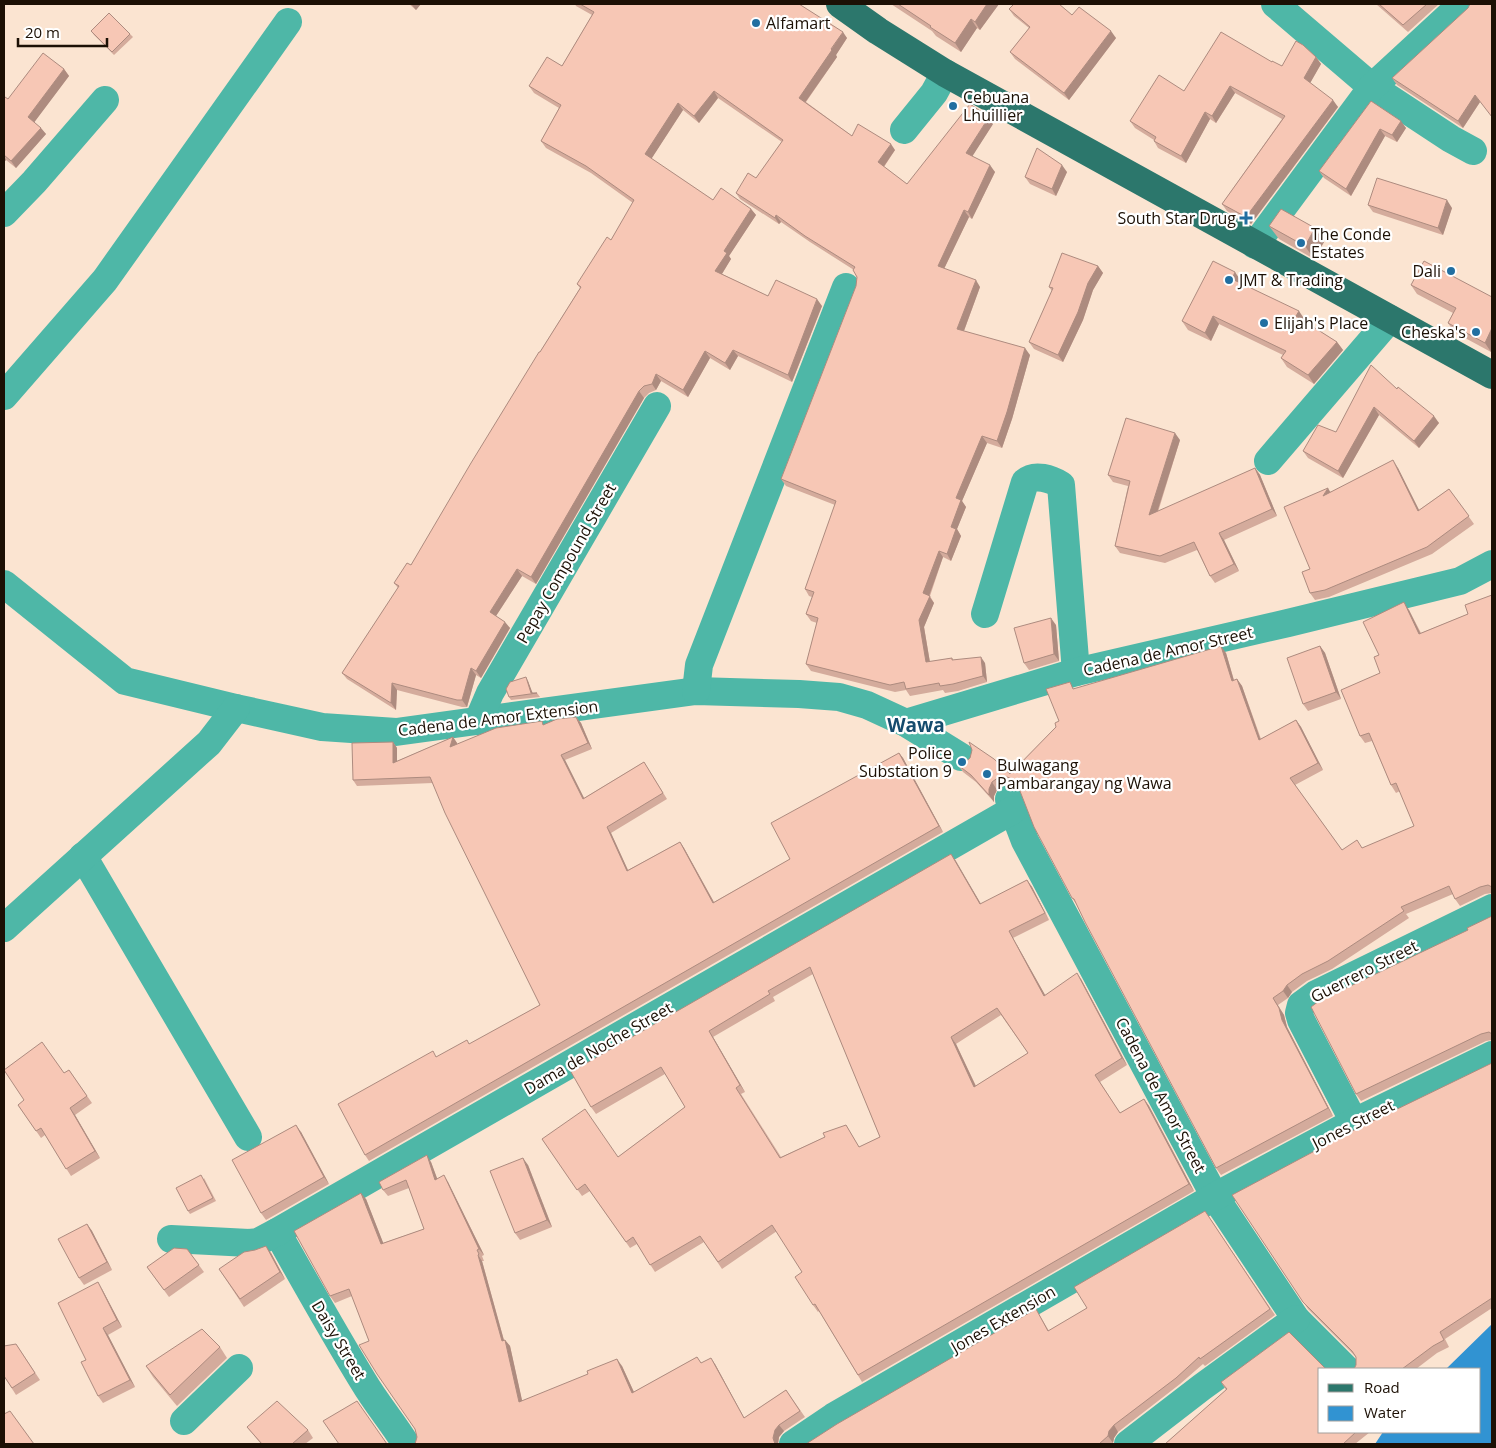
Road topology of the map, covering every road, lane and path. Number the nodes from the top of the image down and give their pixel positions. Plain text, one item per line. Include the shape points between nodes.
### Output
1 (840, 4) edge
2 (1275, 4) edge
3 (1462, 4) edge
4 (288, 22) dead end
5 (944, 73) junction
6 (1372, 87) junction
7 (105, 100) dead end
8 (904, 130) dead end
9 (1472, 151) dead end
10 (4, 213) edge
11 (1255, 245) junction
12 (846, 287) dead end
13 (1390, 319) junction
14 (1492, 375) edge
15 (4, 396) edge
16 (657, 406) dead end
17 (1268, 461) dead end
18 (1492, 564) edge
19 (4, 584) edge
20 (985, 614) dead end
21 (1076, 672) junction
22 (696, 691) junction
23 (236, 708) junction
24 (478, 721) junction
25 (906, 722) junction
26 (961, 757) dead end
27 (1011, 805) joint
28 (83, 856) junction
29 (1492, 908) edge
30 (4, 928) edge
31 (1492, 1055) edge
32 (1354, 1122) junction
33 (248, 1137) dead end
34 (1215, 1196) junction
35 (277, 1232) junction
36 (171, 1240) dead end
37 (1296, 1319) junction
38 (239, 1368) dead end
39 (1345, 1368) edge
40 (184, 1421) dead end
41 (406, 1444) edge
42 (793, 1444) edge
43 (1128, 1444) edge

1 - 5 main road
2 - 6 street
3 - 6 street
4 - 15 street via 106,280
5 - 8 street via 934,93
5 - 11 main road
6 - 9 street
6 - 11 street
7 - 10 street
11 - 13 main road
12 - 22 street via 699,665
13 - 14 main road
13 - 17 street
16 - 24 street, Pepay Compound Street via 490,693
18 - 21 street, Cadena de Amor Street via 1460,581
19 - 23 street, Cadena de Amor Extension via 125,681
20 - 21 street via 1025,482 1030,478 1055,481 1061,485
21 - 25 street, Cadena de Amor Street
22 - 24 street, Cadena de Amor Extension
22 - 25 street, Cadena de Amor Extension via 839,697
23 - 24 street, Cadena de Amor Extension via 322,727 396,732
23 - 28 street via 209,743
25 - 26 street
27 - 34 street, Cadena de Amor Street via 1025,841
27 - 35 street, Dama de Noche Street
28 - 30 street
28 - 33 street
29 - 32 street, Guerrero Street via 1316,994 1301,1005 1301,1020
31 - 32 street, Jones Street
32 - 34 street, Jones Street
34 - 37 street, Cadena de Amor Street
34 - 42 street, Jones Extension via 833,1417
35 - 36 street, Dama de Noche Street via 258,1242
35 - 41 street, Daisy Street via 364,1382
37 - 39 street, Cadena de Amor Street
37 - 43 street
38 - 40 street

